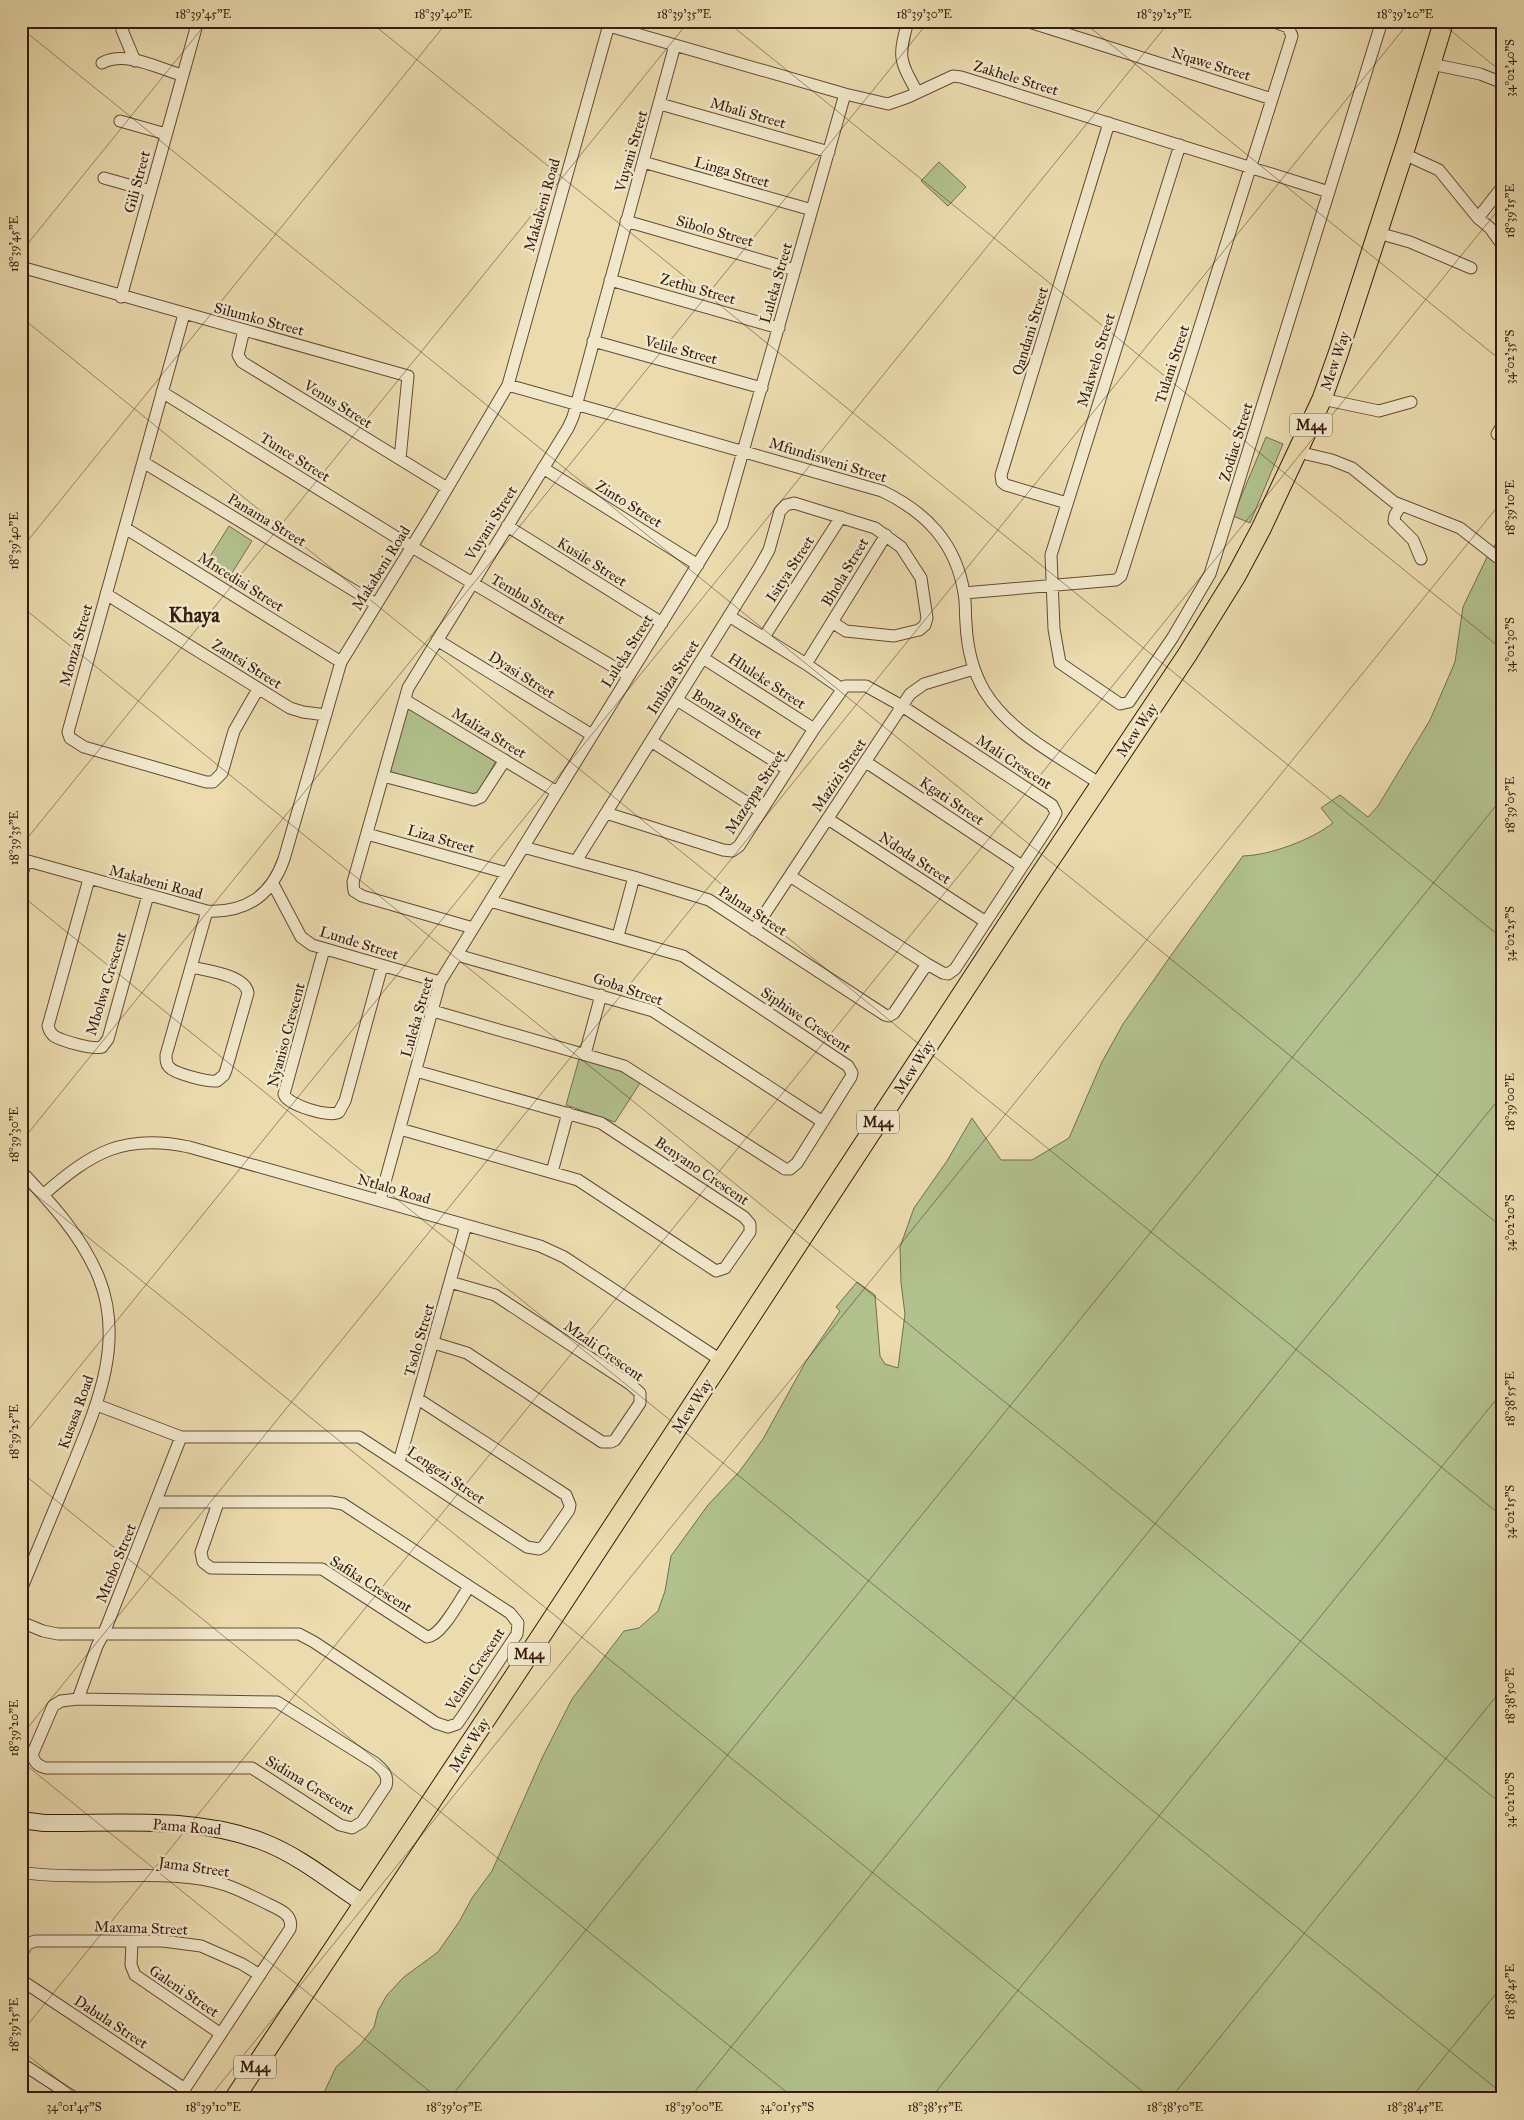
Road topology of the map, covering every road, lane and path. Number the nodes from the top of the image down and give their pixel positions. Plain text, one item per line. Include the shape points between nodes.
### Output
1 (129, 21) edge
2 (198, 21) edge
3 (908, 21) edge
4 (1026, 21) edge
5 (1272, 21) edge
6 (1382, 21) edge
7 (609, 23) edge
8 (1443, 23) edge
9 (675, 45) junction
10 (135, 61) junction
11 (102, 63) dead end
12 (1431, 64) junction
13 (182, 75) junction
14 (1503, 83) edge
15 (918, 92) junction
16 (845, 94) junction
17 (1272, 99) junction
18 (660, 104) junction
19 (120, 122) dead end
20 (1109, 123) junction
21 (166, 134) junction
22 (1180, 145) junction
23 (828, 152) junction
24 (1404, 154) junction
25 (644, 162) junction
26 (1251, 166) junction
27 (104, 178) dead end
28 (1503, 186) edge
29 (150, 191) junction
30 (1329, 192) junction
31 (812, 210) junction
32 (1478, 218) junction
33 (626, 221) junction
34 (1378, 234) junction
35 (1503, 246) edge
36 (21, 267) edge
37 (1471, 268) dead end
38 (795, 270) junction
39 (610, 280) junction
40 (121, 296) junction
41 (184, 314) junction
42 (779, 328) junction
43 (244, 330) junction
44 (593, 341) junction
45 (508, 385) junction
46 (762, 388) junction
47 (162, 392) junction
48 (1322, 399) junction
49 (1411, 402) dead end
50 (575, 404) junction
51 (744, 451) junction
52 (1298, 452) junction
53 (400, 459) junction
54 (143, 462) junction
55 (543, 468) junction
56 (448, 488) junction
57 (1067, 503) junction
58 (1401, 504) junction
59 (786, 505) joint
60 (841, 517) junction
61 (507, 526) junction
62 (125, 528) junction
63 (886, 535) junction
64 (412, 547) junction
65 (1497, 557) dead end
66 (1420, 559) dead end
67 (698, 565) junction
68 (472, 583) junction
69 (1052, 586) junction
70 (964, 593) junction
71 (106, 594) junction
72 (376, 604) junction
73 (729, 616) junction
74 (832, 622) junction
75 (662, 623) junction
76 (764, 637) junction
77 (437, 640) junction
78 (703, 658) junction
79 (340, 662) junction
80 (806, 664) junction
81 (974, 669) junction
82 (629, 676) junction
83 (258, 689) junction
84 (842, 689) junction
85 (404, 700) junction
86 (677, 700) junction
87 (902, 706) junction
88 (326, 715) junction
89 (814, 729) junction
90 (592, 735) junction
91 (652, 741) junction
92 (505, 760) junction
93 (866, 762) junction
94 (787, 770) junction
95 (383, 776) junction
96 (1100, 784) junction
97 (557, 792) junction
98 (760, 811) junction
99 (606, 813) junction
100 (828, 819) junction
101 (367, 834) junction
102 (523, 847) junction
103 (24, 859) edge
104 (576, 861) junction
105 (1022, 866) junction
106 (507, 873) junction
107 (634, 876) junction
108 (790, 876) junction
109 (21, 878) edge
110 (89, 879) junction
111 (273, 884) junction
112 (148, 895) junction
113 (490, 901) junction
114 (207, 911) junction
115 (986, 922) junction
116 (473, 928) junction
117 (754, 930) junction
118 (618, 936) junction
119 (324, 950) junction
120 (457, 955) junction
121 (927, 964) junction
122 (382, 966) junction
123 (192, 967) junction
124 (440, 982) junction
125 (601, 995) junction
126 (433, 1011) junction
127 (585, 1054) junction
128 (416, 1071) junction
129 (568, 1113) junction
130 (823, 1122) junction
131 (400, 1129) junction
132 (21, 1170) edge
133 (552, 1172) junction
134 (43, 1195) junction
135 (380, 1200) junction
136 (466, 1225) junction
137 (450, 1282) junction
138 (434, 1342) junction
139 (722, 1360) junction
140 (418, 1399) junction
141 (97, 1405) junction
142 (181, 1437) junction
143 (399, 1462) junction
144 (156, 1502) junction
145 (218, 1503) junction
146 (469, 1587) junction
147 (21, 1590) edge
148 (21, 1622) edge
149 (104, 1633) junction
150 (78, 1700) junction
151 (21, 1820) edge
152 (21, 1872) edge
153 (363, 1903) junction
154 (132, 1941) junction
155 (21, 1955) edge
156 (260, 1975) junction
157 (21, 1980) edge
158 (221, 2034) junction
159 (21, 2063) edge
160 (185, 2088) junction
161 (76, 2099) edge
162 (178, 2099) edge
163 (234, 2099) edge

1 - 10 street via 122,30
2 - 13 street, Gili Street
3 - 15 street via 900,58
4 - 17 street, Nqawe Street
5 - 17 street, Tulani Street via 1286,26 1292,33
6 - 30 street, Zodiac Street
7 - 9 street, Zakhele Street
7 - 45 street, Makabeni Road
8 - 12 main road, Mew Way / M44
9 - 16 street, Zakhele Street
9 - 18 street, Vuyani Street
10 - 11 street via 112,58
10 - 13 street
12 - 14 street via 1480,74
12 - 24 main road, Mew Way / M44
13 - 21 street, Gili Street
15 - 16 street, Zakhele Street via 888,104
15 - 20 street, Zakhele Street via 953,76 961,76
16 - 23 street, Luleka Street
17 - 26 street, Tulani Street
18 - 23 street, Mbali Street
18 - 25 street, Vuyani Street
19 - 21 street
20 - 22 street, Zakhele Street
20 - 57 street, Qandani Street via 1001,475 1006,485
21 - 29 street, Gili Street
22 - 26 street, Zakhele Street
22 - 57 street, Makwelo Street
23 - 31 street, Luleka Street
24 - 32 street via 1439,170
24 - 34 main road, Mew Way / M44
25 - 31 street, Linga Street
25 - 33 street, Vuyani Street
26 - 30 street, Zakhele Street
26 - 69 street, Tulani Street via 1121,576 1116,580
27 - 29 street
28 - 32 street
29 - 40 street, Gili Street
30 - 69 street, Zodiac Street via 1210,574 1128,704 1117,703 1060,663
31 - 38 street, Luleka Street
32 - 35 street
33 - 38 street, Sibolo Street
33 - 39 street, Vuyani Street
34 - 37 street via 1410,242
34 - 48 main road, Mew Way / M44
36 - 40 street, Silumko Street
38 - 42 street, Luleka Street
39 - 42 street, Zethu Street
39 - 44 street, Vuyani Street
40 - 41 street, Silumko Street
41 - 43 street, Silumko Street
41 - 47 street, Monza Street
42 - 46 street, Luleka Street
43 - 53 street, Venus Street via 238,355 242,362
43 - 53 street, Silumko Street via 408,376
44 - 46 street, Velile Street
44 - 50 street, Vuyani Street
45 - 50 street, Mfundisweni Street
45 - 56 street, Makabeni Road
46 - 51 street, Luleka Street
47 - 54 street, Monza Street
47 - 64 street, Tunce Street
48 - 49 street via 1379,411
48 - 52 main road, Mew Way / M44
50 - 51 street, Mfundisweni Street
50 - 55 street, Vuyani Street via 568,428
51 - 67 street, Luleka Street via 722,525
51 - 70 street, Mfundisweni Street via 882,491 906,502 942,536 956,565
52 - 58 street via 1352,468 1388,498
52 - 96 main road, Mew Way / M44 via 1236,576
53 - 56 street, Venus Street
54 - 62 street, Monza Street
54 - 72 street, Panama Street
55 - 61 street, Vuyani Street
55 - 67 street, Zinto Street
56 - 64 street, Makabeni Road
57 - 69 street, Makwelo Street via 1051,555
58 - 65 street via 1460,528
58 - 66 street via 1394,521 1413,540
59 - 60 street, Bhola Street via 794,503
59 - 73 street, Imbiza Street via 780,511 769,550
60 - 63 street, Bhola Street
60 - 76 street, Isitya Street
61 - 68 street, Vuyani Street
61 - 75 street, Kusile Street
62 - 71 street, Monza Street
62 - 79 street, Mncedisi Street
63 - 74 street, Bhola Street
63 - 74 street via 901,547 921,578 928,618 925,624 919,630 894,636 846,631
64 - 68 street, Tembu Street
64 - 72 street, Makabeni Road
67 - 75 street, Luleka Street
68 - 77 street, Vuyani Street
68 - 82 street, Tembu Street
69 - 70 street, Tulani Street
70 - 81 street, Mfundisweni Street
71 - 83 street, Zantsi Street
71 - 83 street, Monza Street via 68,726 70,738 76,744 213,782 222,774 234,731
72 - 79 street, Makabeni Road
73 - 76 street
73 - 78 street, Imbiza Street
74 - 80 street, Bhola Street
75 - 82 street, Luleka Street
76 - 80 street
77 - 85 street, Vuyani Street
77 - 90 street, Dyasi Street
78 - 86 street, Imbiza Street
78 - 89 street, Hluleke Street
79 - 88 street, Makabeni Road
80 - 84 street
81 - 87 street, Mazizi Street via 924,684 910,694
81 - 96 street, Mfundisweni Street via 985,692 1012,724
82 - 90 street, Luleka Street
83 - 88 street, Zantsi Street via 290,708
84 - 87 street, Mali Crescent via 845,686 866,686
84 - 89 street, Mazeppa Street
85 - 92 street, Maliza Street
85 - 95 street, Vuyani Street
86 - 91 street, Imbiza Street
86 - 94 street, Bonza Street
87 - 93 street, Mazizi Street
87 - 105 street, Mali Crescent via 1052,805 1056,812 1052,821
88 - 111 street, Makabeni Road via 284,859
89 - 94 street, Mazeppa Street
90 - 97 street, Luleka Street
91 - 98 street
91 - 99 street, Imbiza Street
92 - 95 street via 481,797 474,800
92 - 97 street, Maliza Street
93 - 100 street, Mazizi Street
93 - 105 street, Kgati Street
94 - 98 street, Mazeppa Street
95 - 101 street, Vuyani Street
96 - 139 main road, Mew Way / M44
97 - 102 street, Luleka Street
98 - 99 street, Mazeppa Street via 739,846 732,851
99 - 104 street, Imbiza Street
100 - 108 street, Mazizi Street
100 - 115 street, Ndoda Street
101 - 106 street, Liza Street
101 - 116 street, Vuyani Street via 353,882 357,894
102 - 104 street, Palma Street
102 - 106 street, Luleka Street
103 - 109 street
103 - 110 street, Makabeni Road
104 - 107 street, Palma Street
105 - 115 street, Mali Crescent
106 - 113 street, Luleka Street
107 - 117 street, Palma Street via 702,897
107 - 118 street
108 - 117 street, Mazizi Street
108 - 121 street, Mali Crescent
110 - 112 street, Makabeni Road
110 - 112 street, Mbolwa Crescent via 48,1029 54,1036 93,1048 102,1047 108,1039
111 - 114 street, Makabeni Road via 262,895 236,909
111 - 119 street, Lunde Street via 301,937
112 - 114 street, Makabeni Road
113 - 116 street, Luleka Street
113 - 118 street, Siphiwe Crescent
114 - 123 street
115 - 121 street, Mali Crescent via 951,972 943,973
116 - 120 street, Luleka Street
117 - 121 street, Palma Street via 889,1016
118 - 130 street, Siphiwe Crescent via 683,956 848,1066 851,1078
119 - 122 street, Lunde Street
119 - 122 street, Nyaniso Crescent via 284,1094 292,1103 331,1115 339,1112 345,1102
120 - 124 street, Luleka Street
120 - 125 street, Goba Street
122 - 124 street, Lunde Street
123 - 123 street via 166,1061 176,1071 217,1081 226,1070 247,988 239,980
124 - 126 street, Luleka Street
125 - 127 street
125 - 130 street, Goba Street via 661,1016
126 - 127 street, Siphiwe Crescent
126 - 128 street, Luleka Street
127 - 130 street, Siphiwe Crescent via 631,1069 786,1169 797,1163
128 - 129 street, Benyano Crescent
128 - 131 street, Luleka Street
129 - 133 street
129 - 133 street, Benyano Crescent via 601,1123 617,1133 744,1217 750,1224 750,1232 725,1268 716,1271 578,1180
131 - 133 street, Benyano Crescent
131 - 135 street, Luleka Street
132 - 134 street, Kusasa Road
134 - 135 street, Ntlalo Road via 97,1154 150,1141 189,1147
134 - 141 street, Kusasa Road via 85,1250 106,1300 109,1350
135 - 136 street, Ntlalo Road
136 - 137 street, Tsolo Street
136 - 139 street, Ntlalo Road via 540,1246 564,1257
137 - 138 street, Tsolo Street
137 - 138 street, Mzali Crescent via 495,1295 630,1384 640,1394 640,1402 615,1440 602,1442 467,1353
138 - 140 street, Tsolo Street
139 - 153 main road, Mew Way / M44
140 - 143 street, Tsolo Street
140 - 143 street, Lengezi Street via 560,1491 569,1500 569,1510 548,1542 533,1550
141 - 142 street, Lengezi Street
141 - 147 street, Kusasa Road
142 - 143 street, Lengezi Street via 352,1436 365,1439
142 - 144 street, Mtobo Street
144 - 145 street, Velani Crescent
144 - 149 street, Mtobo Street
145 - 146 street, Velani Crescent via 344,1504
145 - 146 street, Safika Crescent via 201,1552 203,1562 211,1568 322,1569 427,1637 440,1631
146 - 149 street, Velani Crescent via 510,1613 518,1629 462,1718 448,1727 436,1723 299,1634
148 - 149 street, Velani Crescent via 51,1634
149 - 150 street, Mtobo Street via 96,1646
150 - 150 street, Sidima Crescent via 61,1701 50,1709 32,1755 40,1767 252,1768 340,1825 352,1828 362,1822 386,1786 386,1774 374,1763 277,1702
151 - 153 street, Pama Road via 196,1825 227,1830 285,1852
152 - 156 street, Jama Street via 173,1877 237,1889 276,1907 290,1920 290,1930
153 - 163 main road, Mew Way / M44
154 - 155 street, Maxama Street via 35,1941 27,1944
154 - 156 street, Maxama Street via 201,1946
154 - 158 street, Galeni Street via 131,1965 135,1975
156 - 158 street, Jama Street
157 - 160 street, Dabula Street
158 - 160 street, Jama Street
159 - 161 street
160 - 162 street, Jama Street

